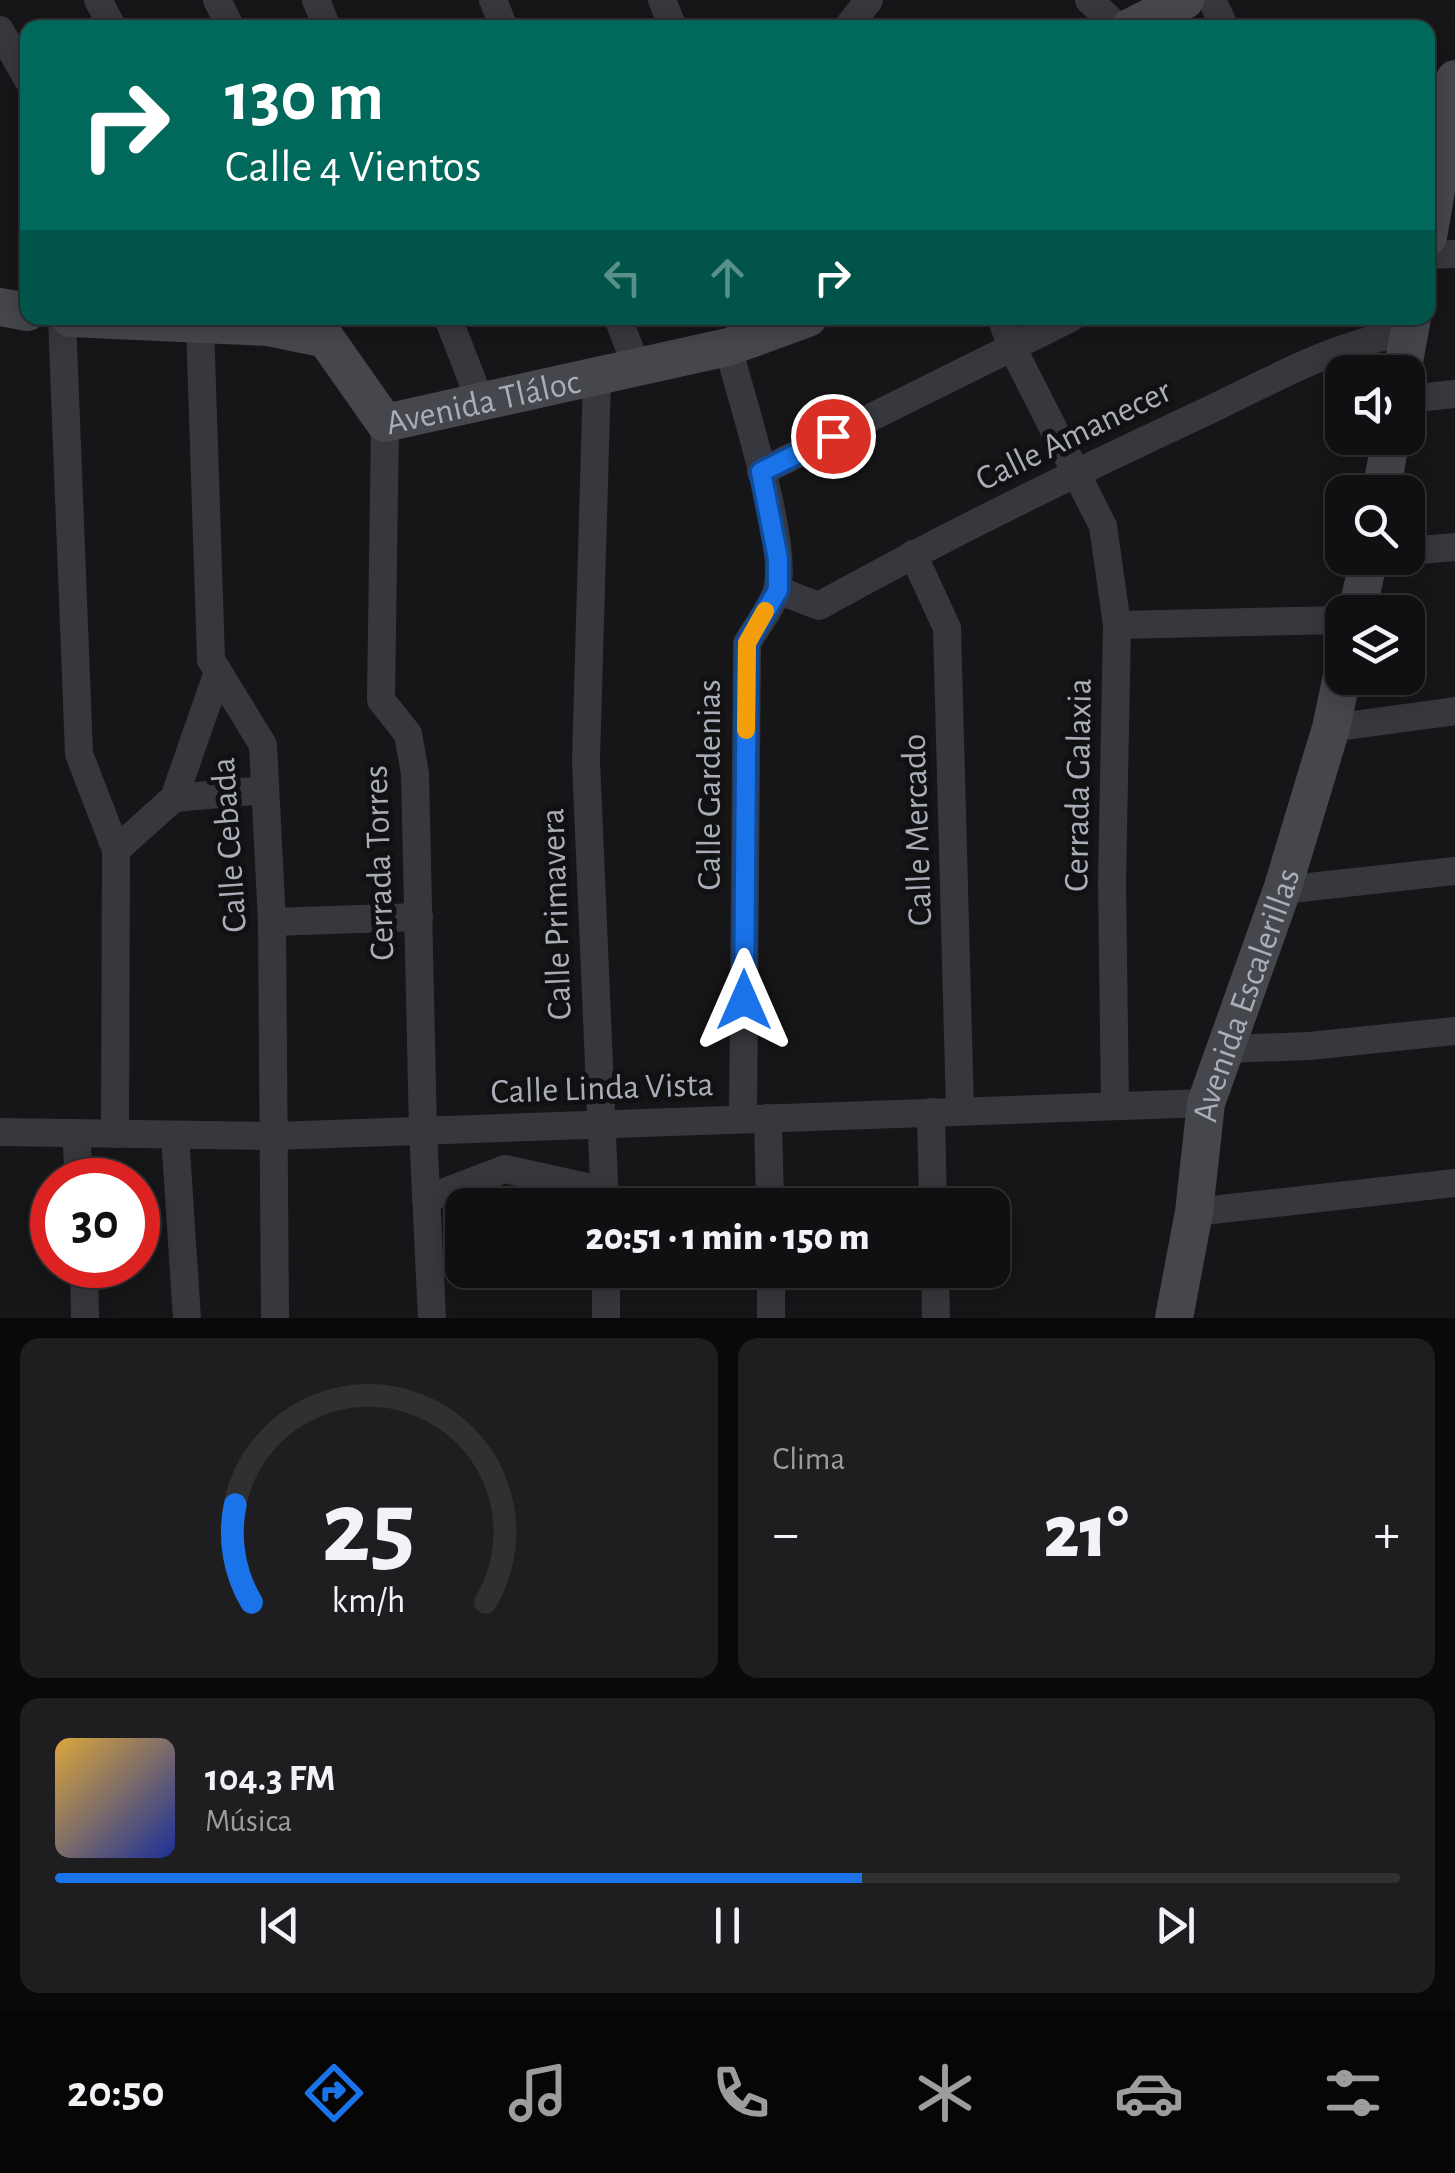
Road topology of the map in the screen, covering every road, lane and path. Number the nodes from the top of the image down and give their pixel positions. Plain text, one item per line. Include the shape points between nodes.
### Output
1 (1088, 0) edge
2 (1185, 0) edge
3 (1110, 20) edge
4 (1144, 20) edge
5 (0, 30) edge
6 (20, 66) edge
7 (1455, 80) edge
8 (1435, 155) edge
9 (62, 325) edge
10 (200, 325) edge
11 (296, 325) edge
12 (451, 325) edge
13 (621, 325) edge
14 (784, 325) edge
15 (1004, 325) edge
16 (1057, 325) edge
17 (1411, 325) edge
18 (327, 328) edge
19 (728, 346) junction
20 (1012, 347) junction
21 (1405, 355) edge
22 (638, 368) junction
23 (597, 377) junction
24 (1455, 394) edge
25 (1425, 397) edge
26 (481, 403) junction
27 (384, 422) junction
28 (761, 472) junction
29 (1076, 472) junction
30 (1455, 547) edge
31 (1425, 550) edge
32 (914, 554) junction
33 (778, 590) junction
34 (1325, 620) edge
35 (1117, 625) junction
36 (218, 672) junction
37 (1338, 695) edge
38 (1455, 712) edge
39 (1330, 728) junction
40 (265, 790) junction
41 (174, 798) junction
42 (116, 850) junction
43 (1455, 871) edge
44 (1282, 890) junction
45 (419, 917) junction
46 (272, 922) junction
47 (1455, 1031) edge
48 (1226, 1049) junction
49 (1206, 1103) junction
50 (1115, 1106) junction
51 (960, 1110) junction
52 (931, 1112) junction
53 (756, 1118) junction
54 (600, 1125) junction
55 (424, 1131) junction
56 (0, 1132) edge
57 (76, 1133) junction
58 (116, 1134) junction
59 (174, 1136) junction
60 (274, 1136) junction
61 (78, 1158) edge
62 (1455, 1182) edge
63 (455, 1188) edge
64 (571, 1188) edge
65 (604, 1188) edge
66 (767, 1188) edge
67 (933, 1188) edge
68 (445, 1192) edge
69 (426, 1199) junction
70 (1194, 1212) junction
71 (84, 1288) edge
72 (606, 1288) edge
73 (770, 1288) edge
74 (935, 1288) edge
75 (85, 1318) edge
76 (187, 1318) edge
77 (275, 1318) edge
78 (432, 1318) edge
79 (606, 1318) edge
80 (771, 1318) edge
81 (936, 1318) edge
82 (1174, 1318) edge

1 - 3 street
2 - 4 main road
5 - 6 street
7 - 8 main road
9 - 42 street via 78,754
10 - 36 street, Calle Cebada via 211,660
11 - 18 main road, Avenida Tláloc
12 - 26 street
13 - 22 street
14 - 19 main road, Avenida Tláloc
15 - 20 street, Cerrada Galaxia
16 - 20 street
17 - 21 main road
17 - 29 street, Calle Amanecer via 1351,344
18 - 27 main road, Avenida Tláloc
19 - 22 main road, Avenida Tláloc
19 - 28 street
20 - 28 street
20 - 29 street, Cerrada Galaxia
22 - 23 main road, Avenida Tláloc
23 - 26 main road, Avenida Tláloc
23 - 54 street, Calle Primavera via 586,761
24 - 25 street
26 - 27 main road, Avenida Tláloc
27 - 45 street, Cerrada Torres via 381,700 408,734 415,773
28 - 33 street
29 - 32 street, Calle Amanecer
29 - 35 street, Cerrada Galaxia via 1103,526
30 - 31 street
32 - 33 street, Calle Amanecer via 819,606
32 - 51 street, Calle Mercado via 947,628
33 - 53 street, Calle Gardenias via 747,643
34 - 35 street
35 - 50 street, Cerrada Galaxia
36 - 40 street, Calle Cebada via 263,745
36 - 41 street
37 - 39 main road, Avenida Escalerillas
38 - 39 street
39 - 44 main road, Avenida Escalerillas
40 - 41 street
40 - 46 street, Calle Cebada
41 - 42 street
42 - 58 street
43 - 44 street
44 - 48 main road, Avenida Escalerillas
45 - 46 street
45 - 55 street, Cerrada Torres
46 - 60 street, Calle Cebada
47 - 48 street
48 - 49 main road, Avenida Escalerillas
49 - 50 street, Calle Linda Vista
49 - 70 main road, Avenida Escalerillas
50 - 51 street, Calle Linda Vista
51 - 52 street, Calle Linda Vista
52 - 53 street, Calle Linda Vista
52 - 67 street
53 - 54 street, Calle Linda Vista
53 - 66 street, Calle Gardenias
54 - 55 street, Calle Linda Vista
54 - 65 street, Calle Primavera
55 - 60 street, Calle Linda Vista
55 - 69 street, Cerrada Torres
56 - 57 street, Calle Linda Vista
57 - 58 street, Calle Linda Vista
57 - 61 street
58 - 59 street, Calle Linda Vista
59 - 60 street, Calle Linda Vista
59 - 76 street
60 - 77 street, Calle Cebada
62 - 70 street
63 - 64 street via 505,1169
68 - 69 street
69 - 78 street, Cerrada Torres
70 - 82 main road, Avenida Escalerillas
71 - 75 street
72 - 79 street
73 - 80 street
74 - 81 street

